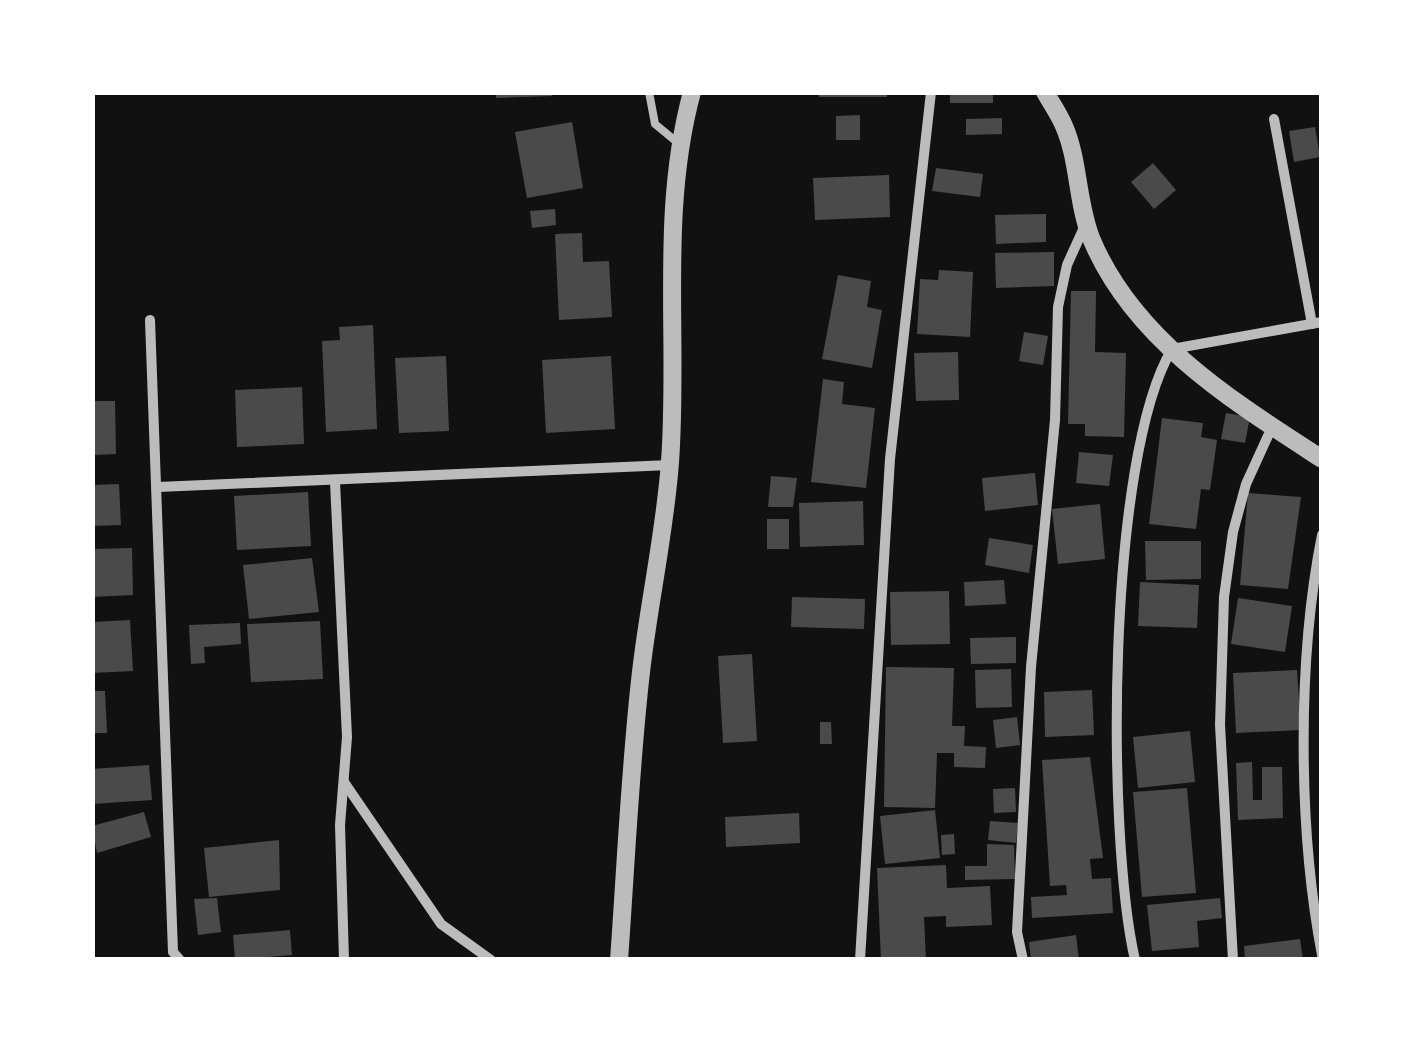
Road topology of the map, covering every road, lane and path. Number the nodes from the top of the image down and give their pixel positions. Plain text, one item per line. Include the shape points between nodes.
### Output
1 (649, 92) edge
2 (692, 92) edge
3 (930, 92) edge
4 (1044, 92) edge
5 (1274, 119) dead end
6 (678, 143) junction
7 (1086, 222) junction
8 (150, 320) dead end
9 (1317, 323) edge
10 (1172, 349) junction
11 (1272, 427) junction
12 (1322, 459) edge
13 (670, 465) junction
14 (336, 482) junction
15 (158, 487) junction
16 (1322, 535) edge
17 (343, 782) junction
18 (1322, 954) edge
19 (180, 960) edge
20 (344, 960) edge
21 (492, 960) edge
22 (619, 960) edge
23 (860, 960) edge
24 (1023, 960) edge
25 (1135, 960) edge
26 (1233, 960) edge

1 - 6 lane via 656,124
2 - 6 street
3 - 23 street via 890,459
4 - 7 street via 1065,128
5 - 9 street
6 - 13 street via 671,205
7 - 10 street via 1108,274
7 - 24 street via 1058,308 1031,667 1017,932
8 - 15 street
9 - 10 street
10 - 11 street
10 - 25 street via 1156,377 1140,437 1122,586 1120,832
11 - 12 street
11 - 26 street via 1246,484 1224,597 1220,725
13 - 14 street
13 - 22 street via 641,675
14 - 15 street
14 - 17 street via 347,737
15 - 19 street via 172,933
16 - 18 street via 1310,605 1306,720 1308,823
17 - 20 street
17 - 21 street via 442,924

